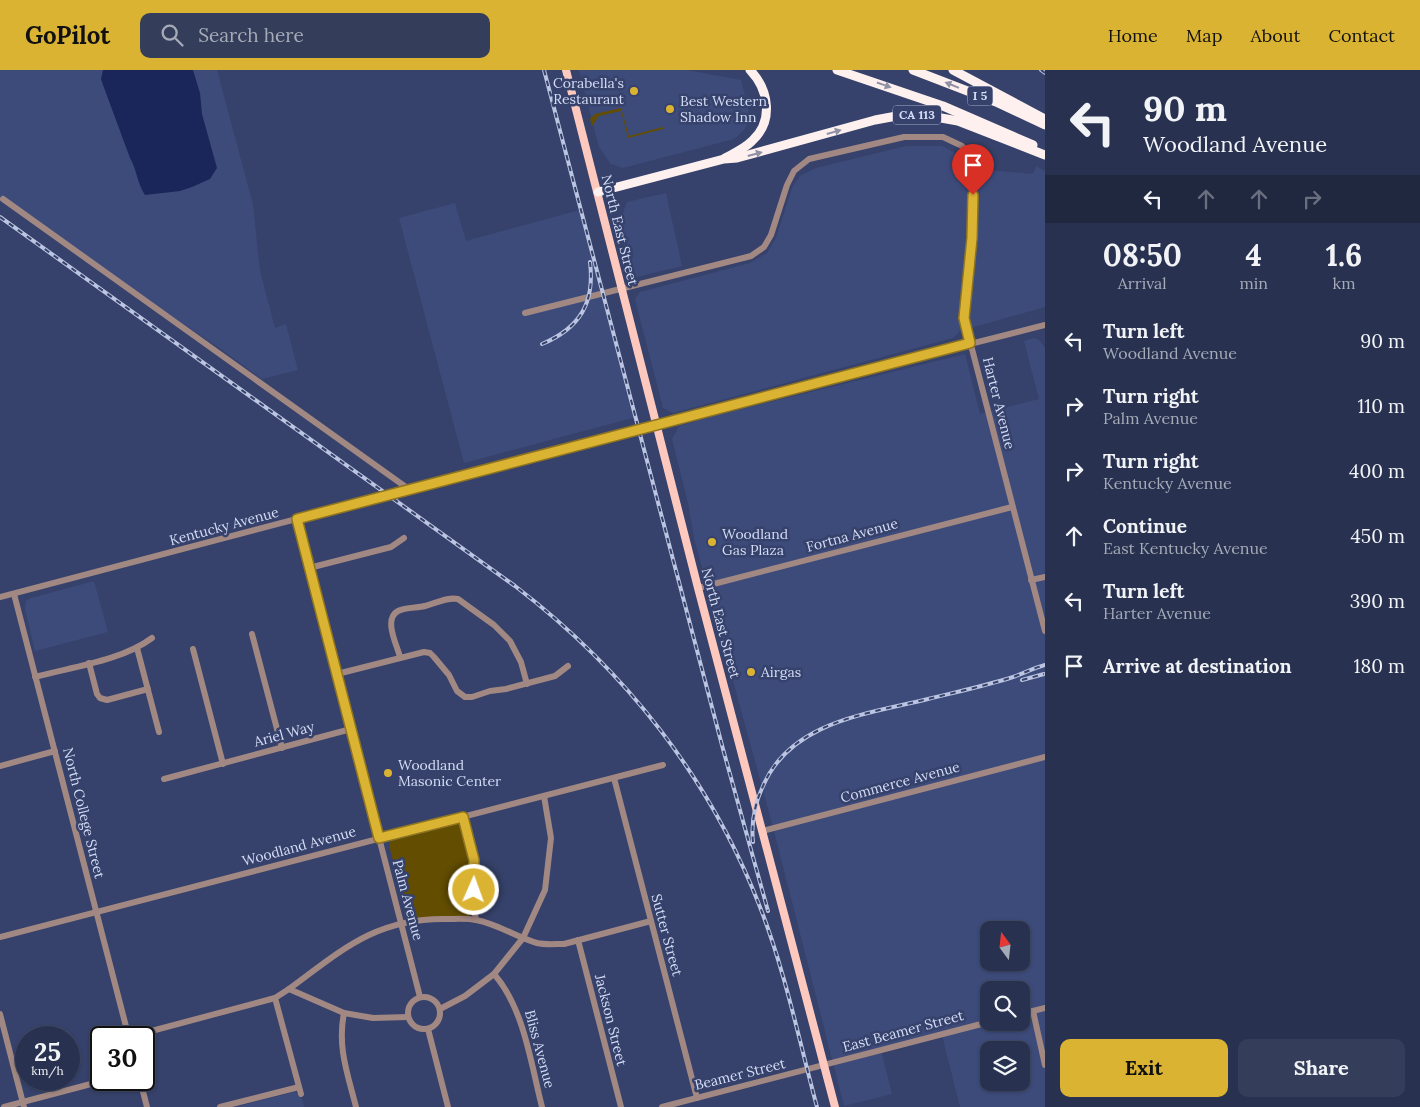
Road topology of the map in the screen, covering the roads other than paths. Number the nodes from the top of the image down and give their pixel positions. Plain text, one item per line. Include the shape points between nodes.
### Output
1 (566, 70) edge
2 (750, 70) edge
3 (838, 70) edge
4 (913, 70) edge
5 (953, 70) edge
6 (1045, 119) edge
7 (1045, 125) edge
8 (1045, 151) edge
9 (1045, 155) edge
10 (724, 159) junction
11 (598, 192) junction
12 (3, 199) dead end
13 (623, 290) junction
14 (525, 313) dead end
15 (1045, 325) edge
16 (970, 343) junction
17 (657, 425) junction
18 (410, 490) junction
19 (1012, 507) junction
20 (297, 519) junction
21 (404, 538) dead end
22 (309, 568) junction
23 (1045, 576) edge
24 (1031, 580) junction
25 (698, 588) junction
26 (14, 594) junction
27 (0, 598) edge
28 (1045, 632) edge
29 (252, 634) dead end
30 (152, 638) dead end
31 (137, 648) junction
32 (193, 649) dead end
33 (400, 657) junction
34 (89, 663) junction
35 (568, 666) dead end
36 (337, 674) junction
37 (35, 677) junction
38 (527, 684) junction
39 (148, 689) junction
40 (351, 729) junction
41 (159, 732) dead end
42 (282, 748) junction
43 (55, 751) junction
44 (1045, 757) edge
45 (222, 764) junction
46 (663, 765) dead end
47 (0, 766) edge
48 (614, 778) junction
49 (164, 779) dead end
50 (544, 796) junction
51 (463, 817) junction
52 (762, 831) junction
53 (379, 838) junction
54 (96, 912) junction
55 (476, 920) junction
56 (651, 921) junction
57 (402, 923) junction
58 (0, 937) edge
59 (523, 938) junction
60 (578, 940) junction
61 (494, 974) junction
62 (289, 989) junction
63 (420, 997) junction
64 (275, 998) junction
65 (1045, 1008) edge
66 (440, 1009) junction
67 (1033, 1011) junction
68 (1030, 1012) edge
69 (0, 1014) edge
70 (344, 1014) junction
71 (408, 1017) junction
72 (980, 1024) edge
73 (126, 1026) edge
74 (428, 1029) junction
75 (155, 1030) edge
76 (824, 1065) junction
77 (1045, 1065) edge
78 (90, 1085) edge
79 (143, 1091) edge
80 (697, 1098) junction
81 (24, 1105) edge
82 (4, 1107) edge
83 (147, 1107) edge
84 (220, 1107) edge
85 (356, 1107) edge
86 (448, 1107) edge
87 (542, 1107) edge
88 (621, 1107) edge
89 (666, 1107) edge
90 (835, 1107) edge

1 - 11 main road, North East Street
2 - 10 highway via 764,91 767,109 764,124 753,141
3 -> 8 highway, I 5 via 943,106
7 -> 4 highway, I 5
5 - 6 highway
10 -> 9 highway, CA 113 via 902,115 958,121
10 - 11 highway, CA 113
11 - 13 main road, North East Street
12 - 18 street
13 - 14 street, Harter Avenue
13 - 16 street, Harter Avenue via 751,256 764,247 787,185 794,172 809,159 904,137 943,137 962,146 972,161 972,238 964,318
13 - 17 main road, North East Street
15 - 16 street, Kentucky Avenue
16 - 17 street, Kentucky Avenue
16 - 19 street, Harter Avenue
17 - 18 street, Kentucky Avenue
17 - 25 main road, North East Street
18 - 20 street, Kentucky Avenue
19 - 24 street, Harter Avenue
19 - 25 street, Fortna Avenue
20 - 22 street, Palm Avenue
20 - 26 street, Kentucky Avenue
21 - 22 street via 391,547
22 - 36 street, Palm Avenue
23 - 24 street
24 - 28 street, Harter Avenue
25 - 52 main road, North East Street
26 - 27 street, Kentucky Avenue
26 - 37 street, North College Street
29 - 42 street
30 - 31 street
31 - 34 street
31 - 39 street
32 - 45 street
33 - 36 street
33 - 38 street via 430,653 450,675 457,691 465,697
33 - 38 street via 391,628 393,615 404,609 458,599 503,632 516,652
34 - 37 street
34 - 39 street via 100,698 107,700
35 - 38 street via 555,676
36 - 40 street, Palm Avenue
37 - 43 street, North College Street
39 - 41 street
40 - 42 street, Ariel Way
40 - 53 street, Palm Avenue
42 - 45 street, Ariel Way
43 - 47 street
43 - 54 street, North College Street
44 - 52 street, Commerce Avenue
45 - 49 street, Ariel Way
46 - 48 street, Woodland Avenue
48 - 50 street, Woodland Avenue
48 - 56 street, Sutter Street
50 - 51 street, Woodland Avenue
50 - 59 street via 551,838 545,890
51 - 53 street, Woodland Avenue
51 - 55 street via 475,869 472,900
52 - 76 main road, North East Street
53 - 54 street, Woodland Avenue
53 - 57 street, Palm Avenue
54 - 58 street, Woodland Avenue
54 - 73 street, North College Street
55 - 57 street via 438,919
55 - 59 street
56 - 60 street
56 - 80 street, Sutter Street
57 - 62 street via 382,928 352,943
57 - 63 street, Palm Avenue
59 - 60 street via 552,944
59 - 61 street
60 - 88 street, Jackson Street
61 - 66 street via 465,996
61 - 87 street, Bliss Avenue via 517,1010
62 - 64 street
62 - 70 street
63 - 66 street via 433,999
63 - 71 street via 410,1005
64 - 75 street
64 - 84 street via 300,1090
65 - 67 street
66 - 74 street via 438,1022
67 - 68 street
67 - 77 street
69 - 81 street
70 - 71 street via 373,1018
70 - 85 street via 342,1052
71 - 74 street via 416,1027
72 - 76 street, East Beamer Street
74 - 86 street
76 - 80 street, Beamer Street
76 - 90 main road, North East Street
78 - 81 street
79 - 83 street
80 - 89 street, Beamer Street
81 - 82 street

